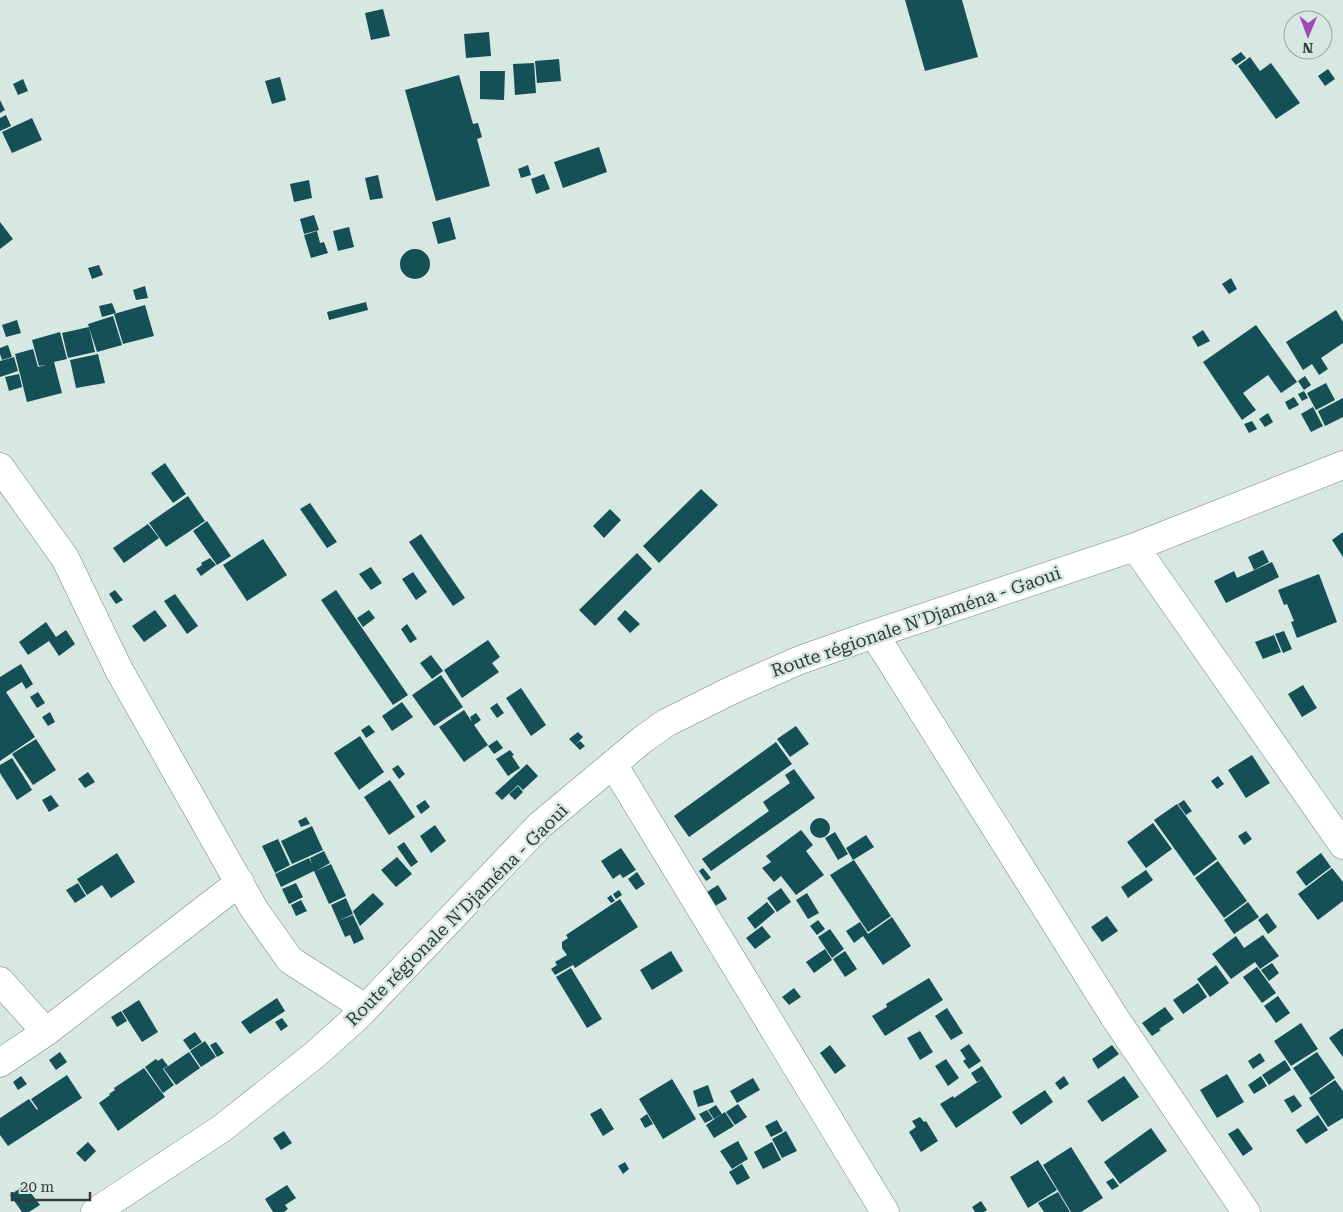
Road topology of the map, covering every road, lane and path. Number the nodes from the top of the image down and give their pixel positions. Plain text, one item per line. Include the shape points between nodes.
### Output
1 (1343, 465) edge
2 (0, 466) edge
3 (1134, 547) junction
4 (874, 634) junction
5 (613, 764) junction
6 (1343, 845) edge
7 (240, 882) junction
8 (0, 982) edge
9 (362, 1011) junction
10 (46, 1032) junction
11 (0, 1063) edge
12 (95, 1212) edge
13 (885, 1212) edge
14 (1246, 1212) edge

1 - 3 street, Route régionale N'Djaména - Gaoui
2 - 7 street via 65,558 119,670
3 - 4 street, Route régionale N'Djaména - Gaoui
3 - 6 street
4 - 5 street, Route régionale N'Djaména - Gaoui via 800,660 732,690 666,723
4 - 14 street via 1115,1018
5 - 9 street, Route régionale N'Djaména - Gaoui via 540,825
5 - 13 street
7 - 9 street via 254,909 290,960
7 - 10 street
8 - 10 street
9 - 12 street, Route régionale N'Djaména - Gaoui via 317,1053 221,1129
10 - 11 street

